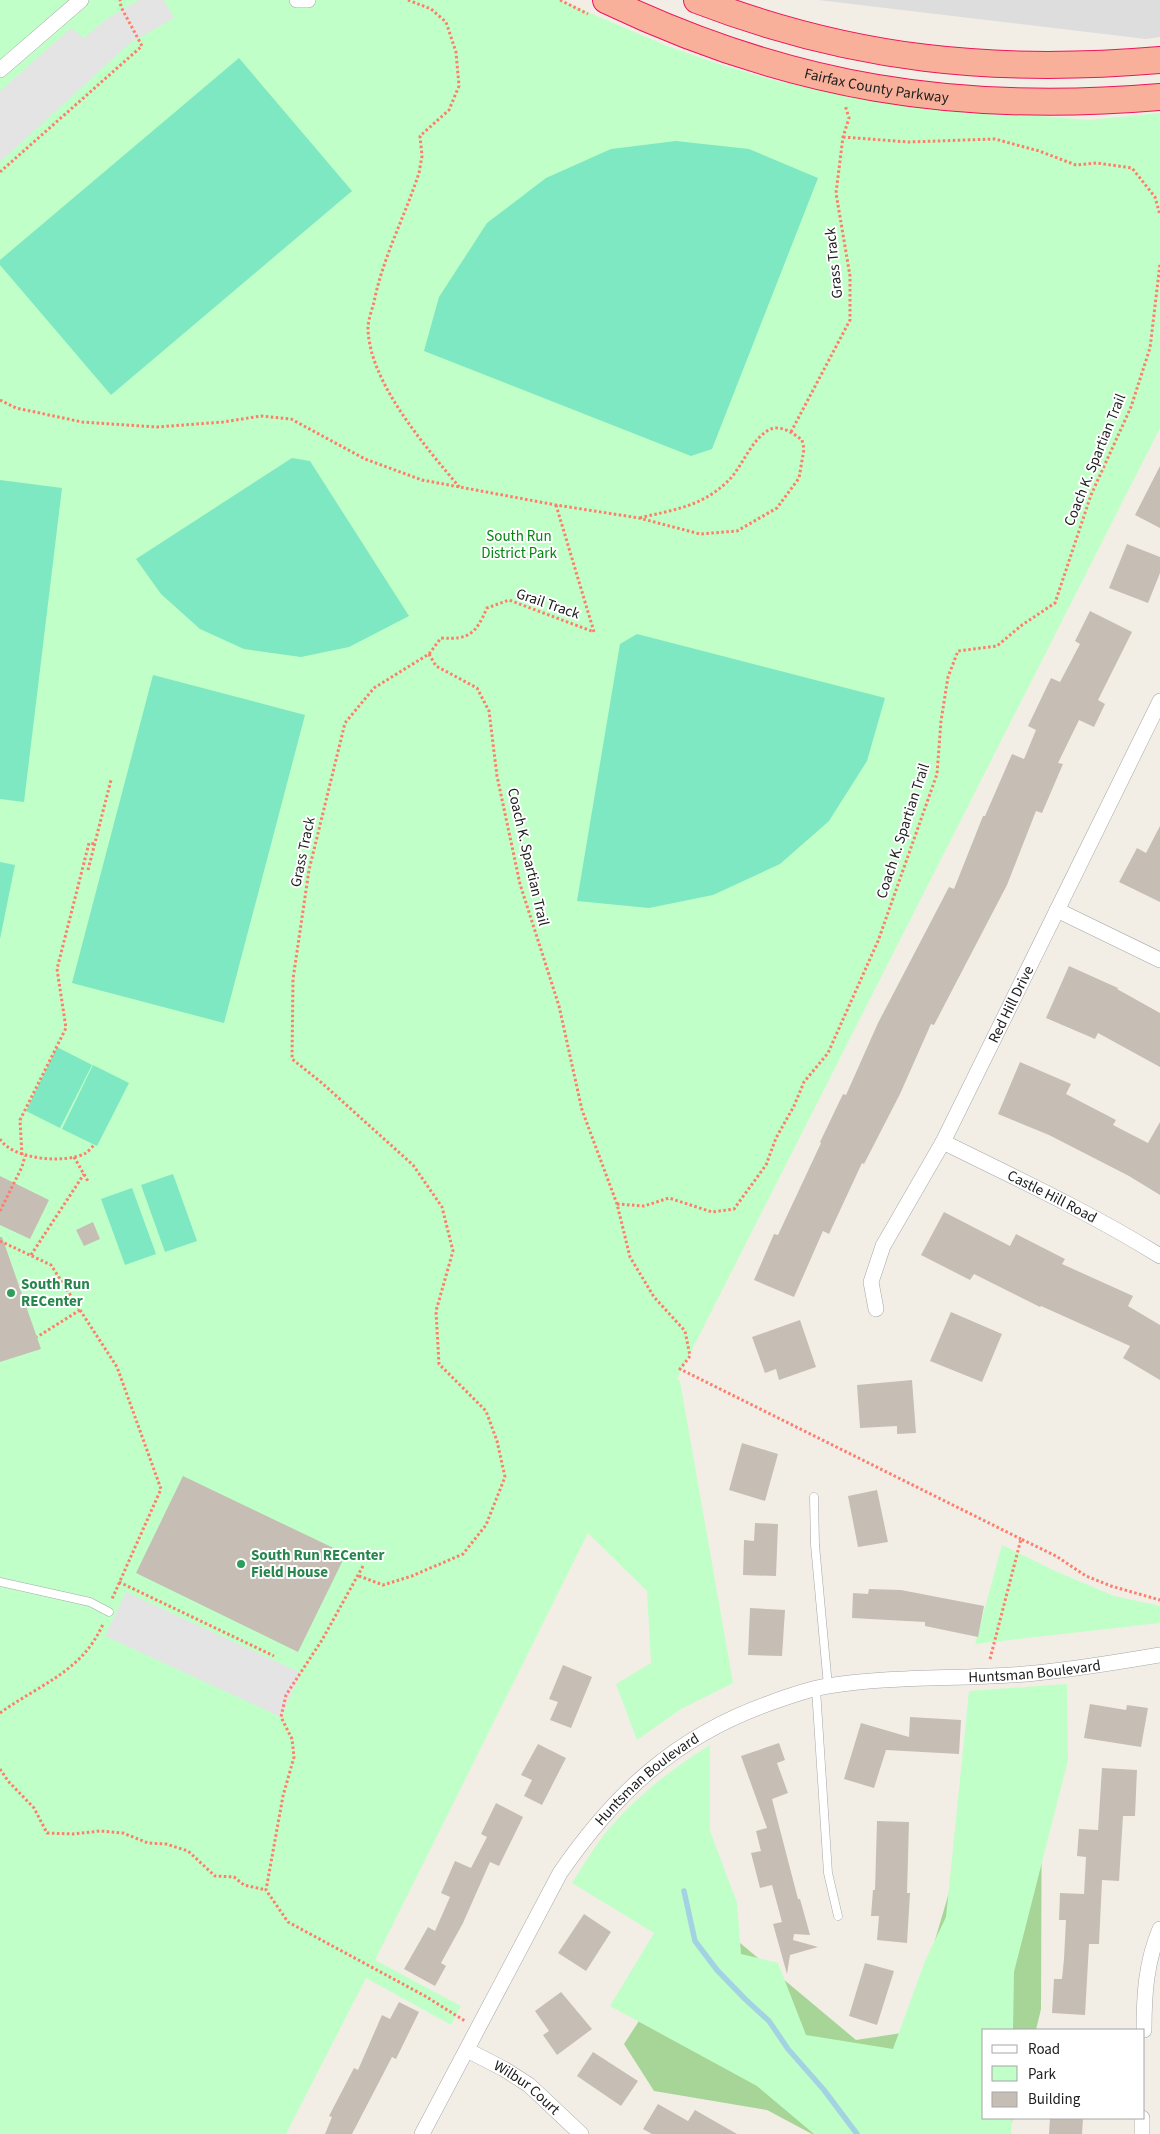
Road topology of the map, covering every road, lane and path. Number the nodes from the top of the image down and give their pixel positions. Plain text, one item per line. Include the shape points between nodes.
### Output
1 (81, 0) edge
2 (120, 0) edge
3 (297, 0) edge
4 (308, 0) edge
5 (408, 0) edge
6 (606, 0) edge
7 (697, 0) edge
8 (1160, 60) edge
9 (0, 70) edge
10 (1160, 97) edge
11 (845, 104) dead end
12 (843, 137) junction
13 (0, 172) edge
14 (1160, 215) edge
15 (1160, 264) edge
16 (0, 400) edge
17 (791, 432) junction
18 (460, 488) junction
19 (556, 505) junction
20 (639, 518) junction
21 (429, 654) junction
22 (1160, 701) edge
23 (112, 780) dead end
24 (95, 844) junction
25 (88, 870) dead end
26 (1057, 910) junction
27 (1160, 960) edge
28 (0, 1140) edge
29 (943, 1142) junction
30 (94, 1145) dead end
31 (23, 1156) junction
32 (74, 1157) junction
33 (84, 1174) junction
34 (89, 1183) dead end
35 (617, 1204) junction
36 (0, 1211) edge
37 (0, 1241) edge
38 (31, 1255) junction
39 (1160, 1256) edge
40 (876, 1309) dead end
41 (80, 1310) junction
42 (37, 1337) dead end
43 (814, 1497) dead end
44 (1021, 1539) junction
45 (363, 1566) dead end
46 (359, 1576) junction
47 (0, 1582) edge
48 (119, 1582) junction
49 (1160, 1600) edge
50 (109, 1612) junction
51 (1160, 1655) edge
52 (274, 1656) dead end
53 (985, 1677) junction
54 (822, 1687) junction
55 (0, 1713) edge
56 (0, 1769) edge
57 (266, 1890) junction
58 (838, 1916) dead end
59 (1160, 1929) edge
60 (1144, 2029) edge
61 (478, 2030) junction
62 (467, 2050) junction
63 (1142, 2119) edge
64 (422, 2134) edge
65 (582, 2134) edge
66 (1142, 2134) edge

1 - 9 street
2 - 13 path via 121,8 142,46
3 - 4 street
5 - 18 path via 431,9 446,22 456,52 459,86 449,110 420,136 420,172 378,280 368,328 376,370 430,452
6 - 10 highway, Fairfax County Parkway via 690,38 798,72 867,87 1010,102 1086,102
7 - 8 highway via 757,22 821,39 921,58 1028,66
11 - 12 path, Grass Track via 849,118
12 - 14 path via 908,142 996,139 1076,165 1097,163 1132,168 1155,197
12 - 17 path, Grass Track via 836,193 850,276 850,320
15 - 35 path, Coach K. Spartian Trail via 1150,348 1130,407 1090,495 1056,604 1022,625 997,646 958,651 948,677 942,712 937,774 878,941 828,1053 804,1082 766,1165 734,1209 712,1212 668,1198 644,1206
16 - 18 path via 16,408 82,422 156,428 261,416 291,419 365,459 422,480
17 - 20 path via 780,428 768,430 727,482 695,505
17 - 20 path via 802,440 804,448 799,478 777,508 769,513 737,531 700,534
18 - 19 path
19 - 20 path
19 - 21 path, Grail Track via 594,632 509,600 487,608 473,633 454,639 441,638
21 - 35 path, Coach K. Spartian Trail via 436,666 477,688 489,711 497,776 520,884 559,1006 582,1110
21 - 46 path, Grass Track via 374,688 345,723 309,870 293,979 292,1059 413,1164 442,1207 453,1251 436,1311 439,1364 486,1411 505,1477 486,1525 463,1554 383,1585
22 - 26 street, Red Hill Drive
23 - 24 path
24 - 25 path
24 - 31 path via 89,843 57,969 66,1028 20,1120
26 - 27 street
26 - 29 street, Red Hill Drive
28 - 31 path via 6,1148
29 - 39 street, Castle Hill Road via 1038,1189
29 - 40 street, Red Hill Drive via 883,1246 871,1282
30 - 32 path
31 - 32 path
31 - 36 path via 22,1168
32 - 33 path
33 - 34 path
33 - 38 path
35 - 44 path, Coach K. Spartian Trail via 630,1257 654,1297 685,1331 690,1356 680,1369
37 - 38 path
38 - 41 path via 51,1265
41 - 42 path
41 - 48 path via 117,1367 161,1489
43 - 54 lane
44 - 49 path via 1056,1556 1086,1576
44 - 53 path
45 - 46 path
46 - 57 path via 286,1695 281,1717 292,1738 294,1757 283,1796
47 - 50 lane via 90,1602
48 - 50 path
48 - 52 path
50 - 55 path via 80,1660
51 - 53 street, Huntsman Boulevard
53 - 54 street, Huntsman Boulevard via 870,1681
54 - 58 lane via 828,1873
54 - 61 street, Huntsman Boulevard via 742,1713 705,1732 657,1764 612,1805 560,1873
56 - 57 path via 34,1808 47,1833 123,1833 148,1843 166,1844 188,1851 215,1876 234,1876 244,1885
57 - 61 path via 288,1922 425,1996
59 - 60 street via 1149,1959
61 - 62 street, Huntsman Boulevard
62 - 64 street, Huntsman Boulevard
62 - 65 street, Wilbur Court via 529,2085
63 - 66 street

